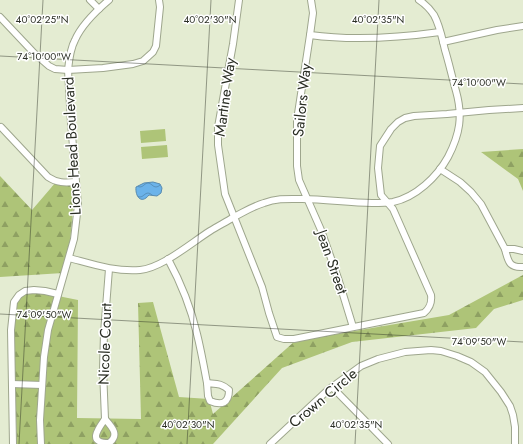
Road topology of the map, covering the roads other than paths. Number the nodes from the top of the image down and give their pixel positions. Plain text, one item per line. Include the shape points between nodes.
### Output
1 (90, 0) edge
2 (109, 0) edge
3 (159, 0) edge
4 (239, 0) edge
5 (312, 0) edge
6 (419, 0) edge
7 (99, 9) junction
8 (1, 18) edge
9 (523, 26) edge
10 (440, 32) junction
11 (310, 35) junction
12 (443, 42) junction
13 (68, 70) junction
14 (523, 108) edge
15 (460, 113) junction
16 (0, 127) edge
17 (440, 169) junction
18 (75, 182) junction
19 (307, 199) junction
20 (387, 203) junction
21 (234, 217) junction
22 (505, 249) junction
23 (523, 251) edge
24 (69, 258) junction
25 (168, 259) junction
26 (523, 267) edge
27 (109, 269) junction
28 (58, 294) junction
29 (353, 327) junction
30 (207, 383) dead end
31 (12, 384) junction
32 (42, 385) junction
33 (332, 387) junction
34 (105, 419) dead end
35 (13, 444) edge
36 (41, 444) edge
37 (270, 444) edge
38 (388, 444) edge
39 (515, 444) edge

1 - 7 street
2 - 7 street, Lions Head Boulevard
3 - 13 street via 156,46 143,61 104,68
4 - 21 street, Martine Way via 218,127 225,194
5 - 11 street, Sailors Way
6 - 10 street via 433,15
7 - 13 street, Lions Head Boulevard via 82,27 75,39
8 - 13 street via 49,66
9 - 12 street
10 - 11 street via 387,38
10 - 12 street
11 - 19 street, Sailors Way via 297,120 297,166 299,180
12 - 15 street
13 - 18 street, Lions Head Boulevard
14 - 15 street
15 - 17 street via 458,135
15 - 20 street via 405,118 391,129 380,146 378,168 381,195
16 - 18 street via 48,177 55,182
17 - 20 street via 417,192
17 - 22 street via 460,182 481,204
18 - 24 street, Lions Head Boulevard via 78,205
19 - 20 street
19 - 21 street via 280,198
19 - 29 street, Jean Street via 321,230
20 - 29 street via 393,209 432,300 429,309 424,313
21 - 25 street
21 - 29 street, Martine Way via 262,287 277,337 294,339
22 - 23 street
22 - 26 street via 512,265
24 - 27 street
24 - 28 street, Lions Head Boulevard
25 - 27 street via 142,270
25 - 30 street via 187,300
27 - 34 street, Nicole Court via 103,370
28 - 31 street via 34,290 24,292 14,302
28 - 32 street, Lions Head Boulevard via 47,337
31 - 32 street
31 - 35 street
32 - 36 street, Lions Head Boulevard
33 - 37 street, Crown Circle
33 - 38 street
33 - 39 street, Crown Circle via 361,366 378,359 405,352 441,350 470,362 485,372 502,392 514,415

